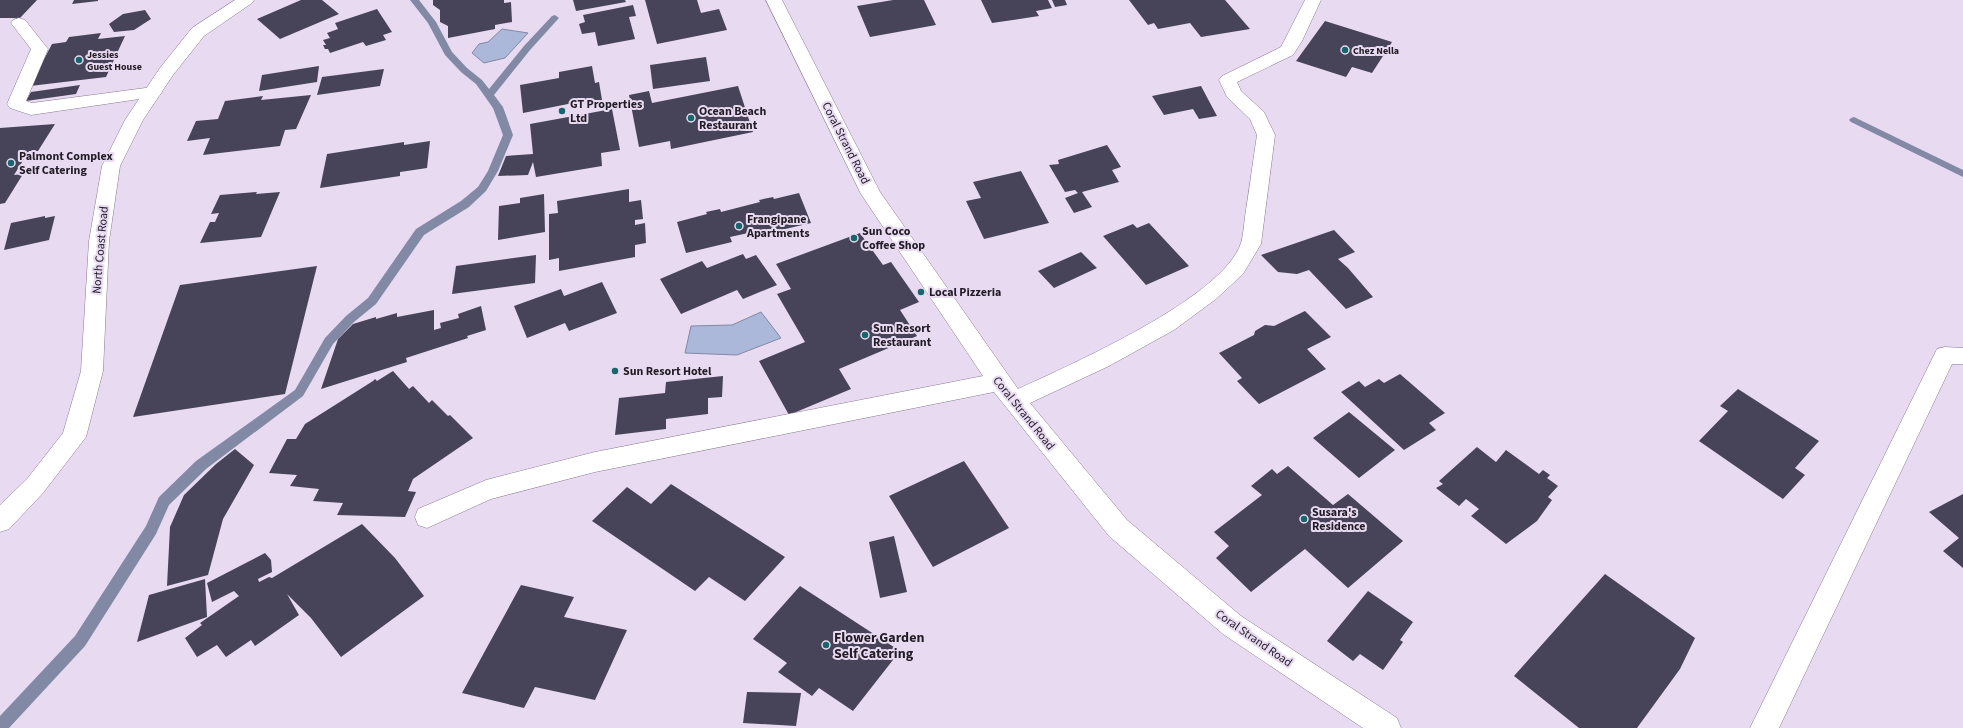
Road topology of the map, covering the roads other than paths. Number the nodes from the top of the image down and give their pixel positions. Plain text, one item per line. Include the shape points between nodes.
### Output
1 (246, 0) edge
2 (774, 0) edge
3 (1313, 0) edge
4 (19, 24) dead end
5 (152, 92) junction
6 (1963, 356) edge
7 (999, 382) junction
8 (1013, 400) junction
9 (427, 518) dead end
10 (0, 521) edge
11 (1387, 728) edge
12 (1764, 728) edge

1 - 5 street, North Coast Road via 198,32
2 - 7 street, Coral Strand Road via 871,194
3 - 8 street via 1294,41 1286,51 1228,80 1233,93 1258,116 1266,135 1251,244 1236,269 1209,294 1166,324 1101,360
4 - 5 street via 40,49 16,104 30,109
5 - 10 street, North Coast Road via 134,120 111,166 99,241 92,371 74,437 35,486
6 - 12 street via 1944,355
7 - 8 street, Coral Strand Road
7 - 9 street via 596,462 486,490
8 - 11 street, Coral Strand Road via 1118,528 1232,625

